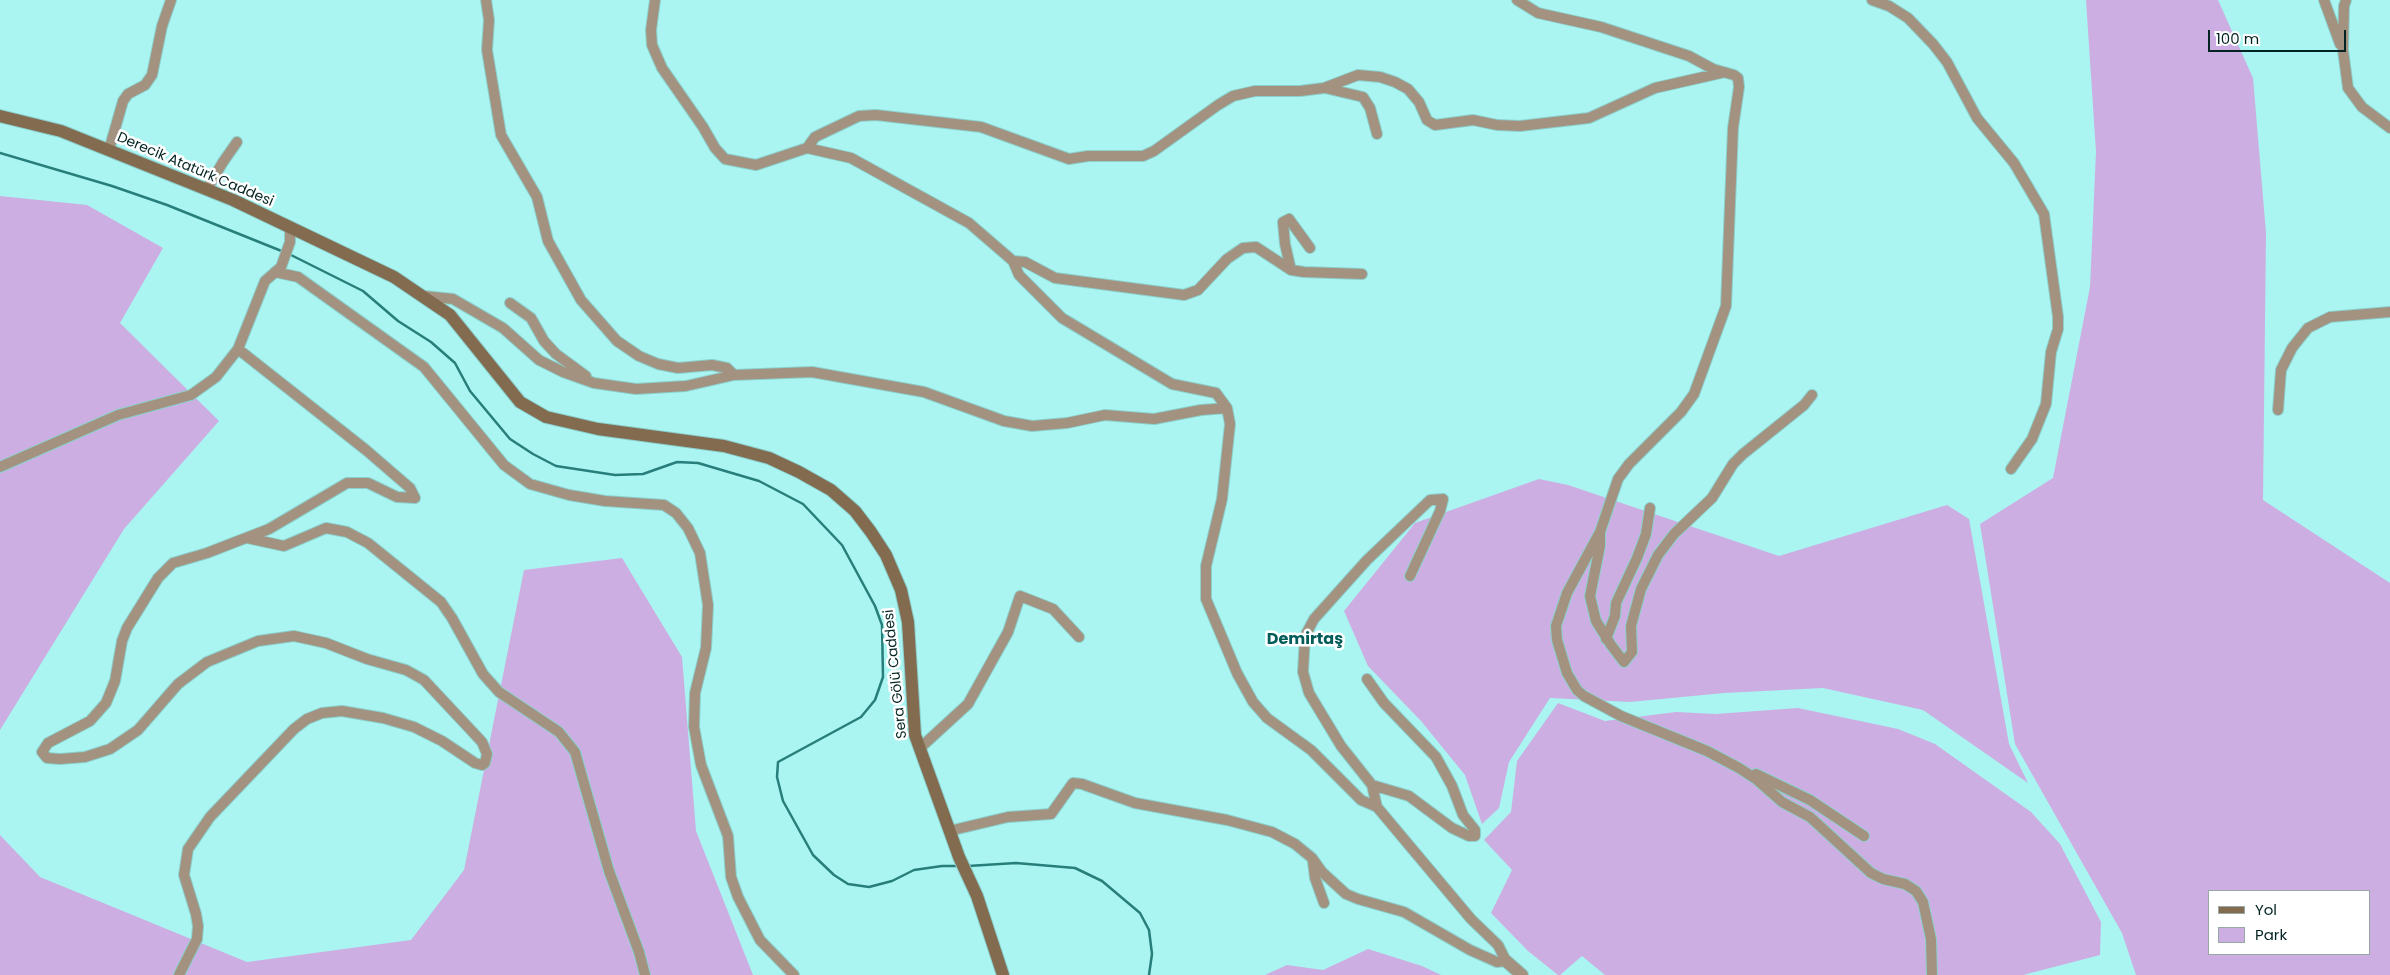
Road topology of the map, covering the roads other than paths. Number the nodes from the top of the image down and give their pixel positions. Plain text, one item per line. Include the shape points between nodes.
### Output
1 (171, 0) edge
2 (486, 0) edge
3 (656, 0) edge
4 (1517, 0) edge
5 (1872, 0) edge
6 (2324, 0) edge
7 (2346, 0) edge
8 (2343, 50) junction
9 (1730, 72) junction
10 (1324, 88) junction
11 (0, 116) edge
12 (2390, 128) edge
13 (1377, 134) dead end
14 (237, 142) dead end
15 (807, 148) junction
16 (109, 150) junction
17 (207, 190) junction
18 (290, 228) junction
19 (1310, 248) dead end
20 (1013, 261) junction
21 (278, 269) junction
22 (1291, 270) junction
23 (1362, 274) dead end
24 (424, 296) junction
25 (510, 303) dead end
26 (2390, 312) edge
27 (238, 349) junction
28 (734, 375) junction
29 (594, 383) junction
30 (1812, 395) dead end
31 (1227, 408) junction
32 (2278, 410) dead end
33 (0, 467) edge
34 (2011, 469) dead end
35 (1650, 508) dead end
36 (1600, 532) junction
37 (246, 538) junction
38 (1410, 576) dead end
39 (1079, 637) dead end
40 (1606, 639) junction
41 (1367, 679) dead end
42 (920, 748) junction
43 (1739, 768) junction
44 (1372, 785) junction
45 (1377, 807) junction
46 (949, 831) junction
47 (1864, 836) dead end
48 (1312, 858) junction
49 (1324, 903) dead end
50 (1506, 961) junction
51 (179, 975) edge
52 (645, 975) edge
53 (794, 975) edge
54 (1003, 975) edge
55 (1522, 975) edge
56 (1932, 975) edge

1 - 16 street via 152,75 145,85 128,94 123,101
2 - 28 street via 489,20 487,50 501,135 538,196 548,241 581,300 617,341 639,356 678,368 712,365 727,368
3 - 15 street via 652,45 662,68 725,159 756,165
4 - 9 street via 1538,13 1600,27 1689,56 1713,69
5 - 34 street via 1908,18 1933,44 1947,62 1977,118 2014,163 2044,214 2058,329 2051,352 2046,404 2032,439
6 - 8 street
7 - 8 street
8 - 12 street via 2348,88 2362,107
9 - 10 street via 1654,88 1589,118 1520,126 1473,120 1435,125 1427,120 1419,102 1408,89 1380,77 1358,75
9 - 36 street via 1738,78 1739,87 1733,128 1726,306 1694,394 1618,479
10 - 13 street via 1364,97
10 - 15 street via 1255,91 1233,96 1143,156 1069,159 981,127 876,115 859,116 815,136
11 - 16 main road, Derecik Atatürk Caddesi via 61,130
14 - 17 street
15 - 20 street via 850,158 874,170 969,223
16 - 17 main road, Derecik Atatürk Caddesi
17 - 18 main road, Derecik Atatürk Caddesi
18 - 21 street via 290,242
18 - 24 main road, Derecik Atatürk Caddesi via 394,277
19 - 22 street via 1289,219 1283,222
20 - 22 street via 1025,262 1055,278 1184,295 1198,290 1227,259 1243,248 1256,247
20 - 31 street via 1018,275 1062,318 1172,384 1216,393
21 - 27 street via 265,281
21 - 53 street via 298,277 424,367 504,465 530,484 569,495 664,506 676,513 688,528 700,553 709,622 695,693 694,727 701,765 728,836 731,877 738,897 760,940
22 - 23 street
24 - 29 street via 453,299 503,328 540,360
24 - 42 main road, Sera Gölü Caddesi via 450,315 520,402 533,411 569,424 724,446 769,458 831,490 855,511 886,556 901,590 908,622 915,734
25 - 29 street via 531,318 544,342 556,354
26 - 32 street via 2330,317 2308,328 2283,364 2278,383
27 - 33 street via 216,377 191,395 118,415
27 - 37 street via 380,462 410,488 415,498 397,497 368,483 347,483 295,515
28 - 29 street via 686,386 636,389
28 - 31 street via 812,372 924,392 1004,421 1032,426 1106,415 1154,419
30 - 40 street via 1742,454 1712,498 1674,534 1658,555 1640,588 1631,626 1632,652 1624,662
31 - 45 street via 1230,424 1222,499 1206,566 1206,599 1237,673 1253,702 1268,718 1311,750 1361,800
35 - 40 street via 1646,534 1616,603 1615,616
36 - 40 street via 1590,596 1596,621
36 - 43 street via 1567,593 1556,626 1567,673 1577,690 1621,716
37 - 51 street via 173,563 158,578 127,628 115,681 106,703 90,721 48,743 42,752 47,758 85,757 110,749 138,730 178,684 207,662 258,641 294,636 326,643 406,670 424,680 482,742 487,754 485,763 475,763 414,727 383,718 342,711 322,713 307,719 210,817 188,849 184,875 198,926 197,939
37 - 52 street via 284,546 326,528 347,532 368,543 441,602 483,674 499,692 559,732 574,752 609,871
38 - 44 street via 1443,499 1430,500 1367,560 1314,619 1305,636 1303,672 1309,693 1340,746
39 - 42 street via 1053,609 1020,596 1008,632 968,704
41 - 44 street via 1384,703 1436,757 1475,836 1452,828 1409,796
42 - 46 main road, Sera Gölü Caddesi
43 - 47 street via 1799,794
43 - 56 street via 1782,802 1810,817 1871,873 1916,891 1923,902 1931,939
44 - 45 street
45 - 50 street via 1470,918 1498,945
46 - 48 street via 1008,817 1051,814 1073,783 1134,803 1272,832 1296,844
46 - 54 main road, Sera Gölü Caddesi via 977,896
48 - 49 street
48 - 50 street via 1346,894 1404,912 1470,950 1497,962
50 - 55 street

